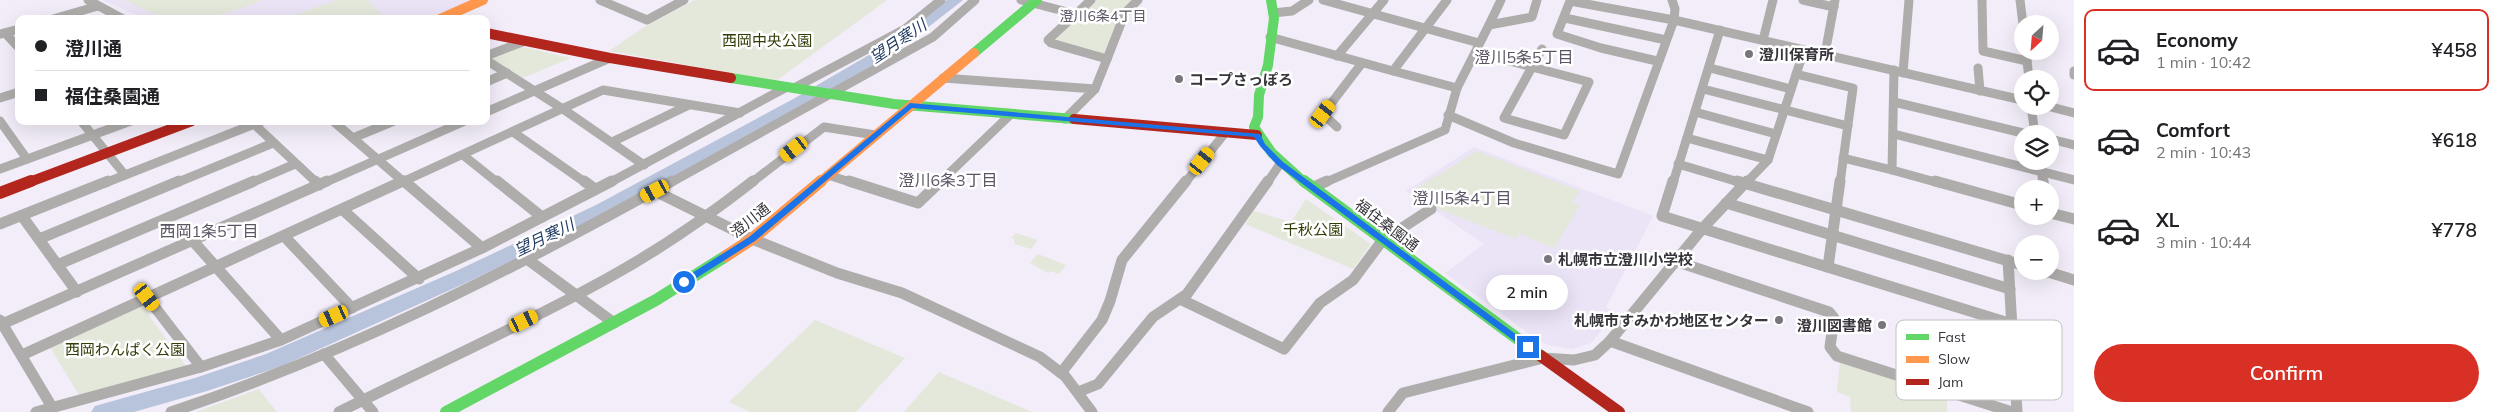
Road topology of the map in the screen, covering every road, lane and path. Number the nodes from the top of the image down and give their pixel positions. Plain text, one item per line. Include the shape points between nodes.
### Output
1 (88, 0) edge
2 (483, 0) edge
3 (600, 0) edge
4 (941, 0) edge
5 (975, 0) edge
6 (1091, 0) edge
7 (1138, 0) edge
8 (1271, 0) edge
9 (1309, 0) edge
10 (1323, 0) edge
11 (1384, 0) edge
12 (1447, 0) edge
13 (1501, 0) edge
14 (1537, 0) edge
15 (1672, 0) edge
16 (1773, 0) edge
17 (1803, 0) edge
18 (1909, 0) edge
19 (1982, 0) edge
20 (2020, 0) edge
21 (680, 1) edge
22 (1030, 1) edge
23 (1835, 3) edge
24 (98, 6) junction
25 (1273, 13) junction
26 (1373, 13) junction
27 (1075, 14) junction
28 (68, 15) edge
29 (115, 15) edge
30 (449, 15) edge
31 (2022, 15) edge
32 (1565, 18) junction
33 (1674, 20) junction
34 (1489, 25) junction
35 (1426, 28) junction
36 (15, 30) edge
37 (1720, 30) junction
38 (2, 34) edge
39 (490, 34) edge
40 (1270, 37) junction
41 (1666, 40) junction
42 (1763, 40) junction
43 (525, 41) junction
44 (15, 45) edge
45 (1477, 47) junction
46 (1542, 49) dead end
47 (1804, 50) junction
48 (490, 54) edge
49 (1825, 54) junction
50 (1337, 56) junction
51 (610, 58) junction
52 (1107, 59) junction
53 (1657, 61) junction
54 (2027, 61) joint
55 (490, 62) edge
56 (1362, 63) junction
57 (1532, 67) junction
58 (1710, 68) junction
59 (1978, 68) dead end
60 (2028, 70) edge
61 (1393, 71) junction
62 (2074, 71) edge
63 (1899, 72) junction
64 (507, 73) junction
65 (1594, 73) dead end
66 (1796, 74) junction
67 (2074, 75) edge
68 (943, 78) junction
69 (490, 80) edge
70 (1590, 82) junction
71 (795, 88) junction
72 (1457, 88) junction
73 (1095, 89) junction
74 (1703, 89) junction
75 (1791, 89) junction
76 (535, 90) junction
77 (1980, 91) junction
78 (15, 93) edge
79 (826, 93) junction
80 (0, 98) edge
81 (2014, 98) edge
82 (1894, 102) junction
83 (689, 105) junction
84 (910, 105) junction
85 (563, 108) junction
86 (2059, 109) edge
87 (490, 110) edge
88 (1784, 110) junction
89 (1695, 112) junction
90 (740, 113) junction
91 (2074, 113) edge
92 (1010, 115) junction
93 (1448, 115) junction
94 (1066, 119) junction
95 (0, 121) edge
96 (84, 125) edge
97 (121, 125) edge
98 (181, 125) edge
99 (253, 125) edge
100 (260, 125) edge
101 (338, 125) edge
102 (384, 125) edge
103 (456, 125) edge
104 (1848, 126) junction
105 (1338, 127) dead end
106 (2014, 131) edge
107 (513, 132) junction
108 (1225, 133) junction
109 (1776, 134) junction
110 (1894, 134) junction
111 (875, 135) junction
112 (1257, 135) junction
113 (93, 136) junction
114 (353, 138) junction
115 (1687, 138) junction
116 (2059, 141) edge
117 (612, 142) junction
118 (273, 143) junction
119 (2074, 145) edge
120 (107, 153) junction
121 (463, 155) junction
122 (1843, 158) junction
123 (27, 159) junction
124 (378, 159) junction
125 (1768, 160) junction
126 (2014, 160) edge
127 (295, 164) junction
128 (1280, 164) junction
129 (1678, 164) junction
130 (644, 165) junction
131 (0, 169) edge
132 (1892, 170) junction
133 (2050, 170) edge
134 (125, 175) junction
135 (828, 175) junction
136 (2074, 180) edge
137 (405, 182) junction
138 (1745, 184) junction
139 (319, 185) junction
140 (1314, 187) junction
141 (595, 189) junction
142 (655, 191) junction
143 (0, 193) edge
144 (1726, 203) junction
145 (2014, 203) edge
146 (1430, 209) dead end
147 (343, 210) junction
148 (1838, 210) junction
149 (2059, 215) edge
150 (22, 216) junction
151 (542, 217) junction
152 (707, 217) junction
153 (2074, 219) edge
154 (0, 224) edge
155 (1702, 229) junction
156 (284, 236) junction
157 (1834, 236) junction
158 (39, 239) junction
159 (752, 239) junction
160 (193, 241) junction
161 (1382, 241) junction
162 (482, 248) junction
163 (526, 259) junction
164 (2008, 260) junction
165 (1675, 261) junction
166 (2014, 262) edge
167 (57, 265) junction
168 (218, 266) junction
169 (1828, 267) junction
170 (2059, 276) edge
171 (419, 279) junction
172 (2074, 280) edge
173 (2010, 289) junction
174 (77, 292) junction
175 (577, 294) junction
176 (147, 297) junction
177 (1180, 299) junction
178 (352, 308) junction
179 (1999, 320) edge
180 (2012, 320) edge
181 (1, 323) edge
182 (614, 323) junction
183 (281, 340) junction
184 (1610, 341) junction
185 (324, 354) junction
186 (22, 355) junction
187 (1543, 358) junction
188 (201, 367) junction
189 (1061, 372) junction
190 (1896, 375) edge
191 (1078, 392) junction
192 (363, 400) junction
193 (1975, 400) edge
194 (52, 407) junction
195 (36, 412) edge
196 (171, 412) edge
197 (339, 412) edge
198 (373, 412) edge
199 (446, 412) edge
200 (1092, 412) edge
201 (1388, 412) edge
202 (1619, 412) edge
203 (1808, 412) edge
204 (2012, 412) edge

1 - 24 street
2 - 30 street
3 - 21 street via 647,20
4 - 71 street via 905,29
5 - 79 street via 932,37
6 - 27 street
7 - 52 street via 1125,13
8 - 25 street
9 - 25 street via 1292,11
10 - 26 street
11 - 26 street
12 - 35 street
13 - 34 street
14 - 34 street via 1532,17
15 - 33 street
16 - 42 street
17 - 23 street
18 - 63 street
19 - 54 street via 1983,51
20 - 31 street
22 - 27 street
22 - 68 street, 澄川通
23 - 49 street
24 - 28 street
24 - 29 street
25 - 40 street
26 - 35 street
26 - 50 street
27 - 52 street via 1048,40
32 - 33 street via 1570,1
32 - 41 street
32 - 53 street via 1557,34
33 - 37 street
33 - 41 street
34 - 45 street
35 - 45 street
35 - 61 street
36 - 38 street
37 - 42 street
37 - 58 street
38 - 44 street
39 - 43 street
40 - 50 street
40 - 112 street via 1268,65 1254,127
41 - 53 street
42 - 47 street
43 - 48 street
43 - 51 street
45 - 57 street
45 - 72 street
46 - 57 street
47 - 49 street
47 - 66 street
49 - 63 street
50 - 56 street
51 - 71 street
51 - 76 street
52 - 73 street
53 - 93 street via 1618,174 1514,143
54 - 60 street
55 - 64 street
56 - 61 street
56 - 105 street via 1323,114
57 - 70 street
57 - 70 street via 1504,118 1564,135
58 - 74 street
58 - 75 street
59 - 77 street
61 - 72 street
62 - 67 street
63 - 77 street
63 - 82 street
64 - 69 street
64 - 76 street
65 - 70 street
66 - 75 street
66 - 104 street via 1853,88
68 - 73 street
68 - 84 street, 澄川通
71 - 79 street
71 - 90 street
72 - 93 street
73 - 94 street
74 - 88 street
74 - 89 street
75 - 88 street
76 - 85 street
76 - 87 street
77 - 81 street
78 - 80 street
79 - 84 street
79 - 142 street
82 - 106 street
82 - 110 street
83 - 85 street via 603,90
83 - 90 street
83 - 117 street
84 - 92 street
84 - 111 street, 澄川通
85 - 107 street
85 - 117 street
86 - 91 street
88 - 104 street
88 - 109 street
89 - 109 street
89 - 115 street
90 - 130 street
92 - 94 street
92 - 135 street via 918,203
93 - 140 street via 1445,130
94 - 108 street
95 - 123 street
96 - 113 street
97 - 113 street
98 - 120 street
99 - 134 street
100 - 118 street
101 - 114 street
102 - 114 street
103 - 124 street
104 - 122 street
107 - 121 street
107 - 141 street
108 - 112 street
108 - 189 street via 1122,260 1103,315
109 - 125 street
110 - 126 street
110 - 132 street
111 - 135 street, 澄川通
111 - 152 street via 824,127
112 - 128 street, 福住桑園通
113 - 120 street
113 - 123 street
114 - 124 street
115 - 125 street
115 - 129 street
116 - 119 street
117 - 130 street
118 - 127 street
118 - 158 street
120 - 134 street
120 - 143 street
121 - 137 street
121 - 151 street
122 - 132 street
122 - 148 street
123 - 131 street
124 - 137 street
124 - 139 street
125 - 138 street
127 - 139 street
127 - 167 street
128 - 140 street, 福住桑園通
128 - 177 street via 1187,294
129 - 138 street
129 - 155 street via 1662,216
130 - 141 street
132 - 145 street
133 - 136 street
134 - 150 street
135 - 159 street, 澄川通
137 - 147 street
137 - 162 street
138 - 144 street
138 - 148 street
139 - 160 street
140 - 161 street, 福住桑園通
141 - 151 street
142 - 152 street
142 - 163 street
144 - 155 street
144 - 157 street
146 - 161 street
147 - 156 street
147 - 171 street
148 - 157 street
148 - 164 street
149 - 153 street
150 - 154 street
150 - 158 street
151 - 162 street
152 - 159 street
152 - 175 street
155 - 165 street
155 - 169 street
156 - 168 street
156 - 178 street
157 - 169 street
157 - 173 street
158 - 167 street
159 - 182 street, 澄川通
159 - 189 street via 837,273 902,293 1040,357
160 - 168 street
160 - 174 street
161 - 177 street via 1353,280 1320,304 1284,349
161 - 187 street, 福住桑園通
162 - 171 street
163 - 175 street
163 - 185 street
164 - 166 street
164 - 173 street
165 - 184 street
165 - 190 street via 1828,312 1834,318 1830,347 1841,357
167 - 174 street
168 - 176 street
168 - 183 street
169 - 179 street
170 - 172 street
171 - 178 street
173 - 180 street
174 - 181 street
175 - 182 street
175 - 192 street
176 - 186 street
176 - 188 street
177 - 191 street via 1153,317 1098,384
178 - 183 street
181 - 186 street
182 - 199 street, 澄川通
183 - 188 street
184 - 187 street via 1595,354 1574,360
184 - 203 street
185 - 192 street
185 - 196 street via 234,391
186 - 194 street
187 - 201 street via 1403,393
187 - 202 street, 福住桑園通
188 - 194 street
189 - 191 street
191 - 200 street
192 - 197 street
192 - 198 street
193 - 204 street
194 - 195 street

